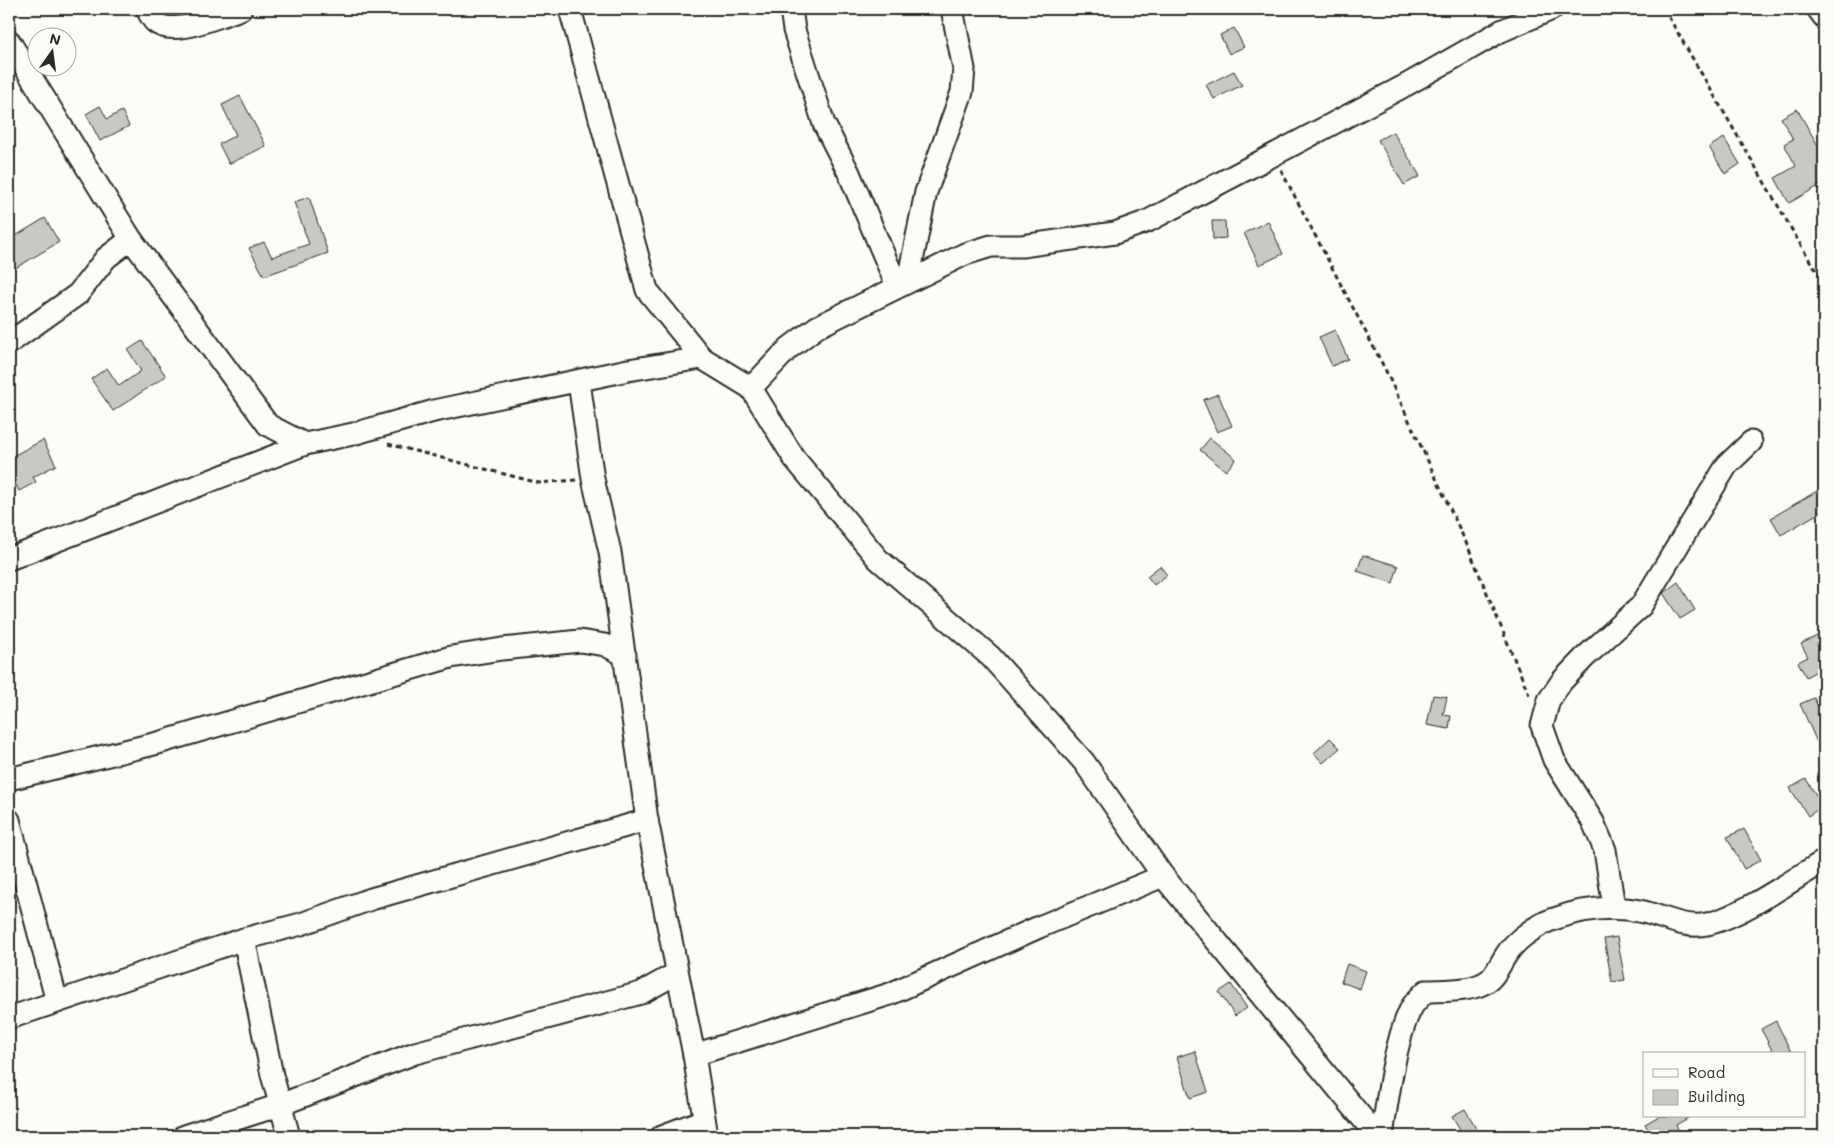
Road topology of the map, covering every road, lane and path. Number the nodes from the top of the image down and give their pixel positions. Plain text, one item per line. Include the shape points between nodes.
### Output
1 (147, 9) edge
2 (241, 9) edge
3 (570, 9) edge
4 (791, 9) edge
5 (952, 9) edge
6 (1552, 9) edge
7 (1664, 9) edge
8 (1818, 9) edge
9 (1824, 17) edge
10 (9, 41) edge
11 (1272, 154) junction
12 (131, 239) junction
13 (1824, 281) edge
14 (902, 283) junction
15 (9, 344) edge
16 (702, 358) junction
17 (579, 382) junction
18 (751, 388) junction
19 (382, 442) dead end
20 (1751, 442) dead end
21 (304, 444) junction
22 (593, 479) junction
23 (9, 559) edge
24 (626, 655) junction
25 (1531, 699) dead end
26 (9, 780) edge
27 (9, 820) edge
28 (648, 820) junction
29 (1824, 861) edge
30 (1163, 876) junction
31 (1614, 907) junction
32 (244, 939) junction
33 (677, 973) junction
34 (57, 1002) junction
35 (9, 1018) edge
36 (694, 1055) junction
37 (280, 1105) junction
38 (706, 1128) edge
39 (184, 1136) edge
40 (290, 1136) edge
41 (662, 1136) edge
42 (1378, 1136) edge
43 (1382, 1136) edge

1 - 2 street via 156,22 171,29
3 - 16 street via 648,290
4 - 14 street via 794,30 824,124
5 - 14 street via 964,69 962,92 926,192
6 - 11 street via 1501,31 1408,84
7 - 13 path
8 - 9 street
10 - 12 street
11 - 14 street via 1156,217 1123,230 1022,246 991,246
11 - 25 path via 1385,369 1468,547
12 - 15 street via 106,258 78,294
12 - 21 street via 268,425
14 - 18 street via 817,326 789,348
16 - 17 street
16 - 18 street
17 - 21 street via 434,411
17 - 22 street
18 - 30 street via 794,458 878,559 991,657 1084,762
19 - 22 path via 539,482
20 - 31 street via 1727,465 1641,606 1573,669 1549,700 1542,726 1554,760 1593,822 1605,850
21 - 23 street
22 - 24 street via 610,552
24 - 26 street via 605,645 580,641 451,658 158,743
24 - 28 street
27 - 34 street
28 - 32 street
28 - 33 street
29 - 31 street via 1735,913 1706,924 1679,923 1645,912
30 - 36 street via 890,994
30 - 42 street
31 - 43 street via 1576,911 1551,920 1507,952 1490,980 1475,986 1426,990 1413,1005 1404,1028
32 - 34 street
32 - 37 street
33 - 36 street
33 - 37 street via 642,993 415,1053
34 - 35 street
36 - 38 street
37 - 39 street
37 - 40 street
38 - 41 street

